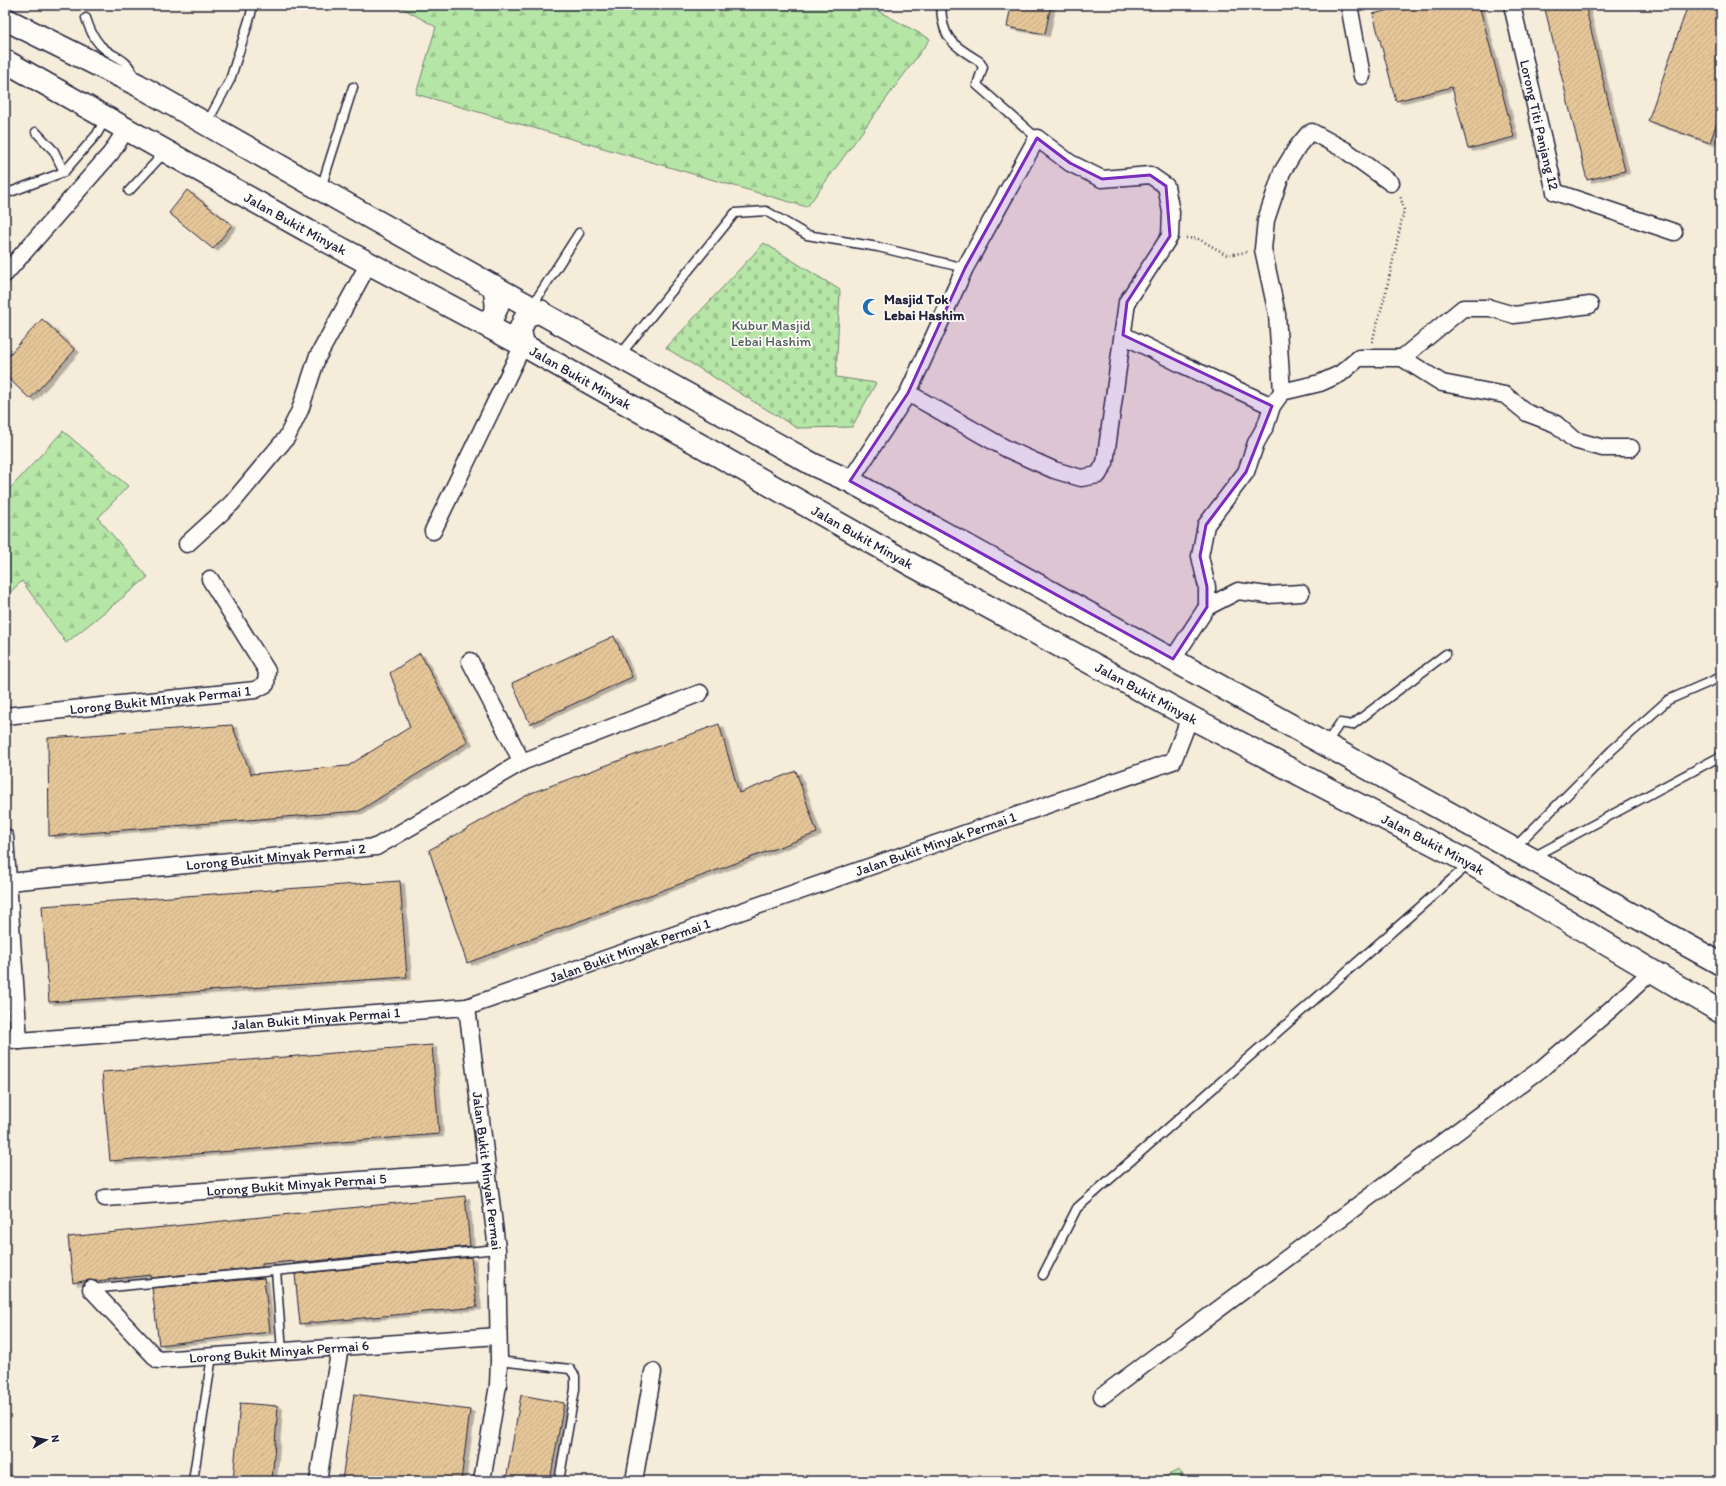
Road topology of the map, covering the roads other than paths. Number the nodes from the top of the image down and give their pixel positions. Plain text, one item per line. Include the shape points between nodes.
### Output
1 (252, 5) edge
2 (941, 5) edge
3 (1349, 5) edge
4 (1512, 5) edge
5 (86, 18) dead end
6 (5, 19) edge
7 (5, 61) edge
8 (1362, 76) dead end
9 (138, 85) junction
10 (353, 87) dead end
11 (106, 117) junction
12 (207, 124) junction
13 (127, 128) junction
14 (36, 132) dead end
15 (1037, 138) junction
16 (166, 150) junction
17 (64, 172) junction
18 (1391, 183) road end
19 (320, 188) junction
20 (129, 191) dead end
21 (5, 194) edge
22 (1674, 232) dead end
23 (579, 233) dead end
24 (368, 263) junction
25 (965, 268) junction
26 (5, 274) edge
27 (494, 286) junction
28 (1590, 304) dead end
29 (536, 309) junction
30 (480, 322) junction
31 (1123, 335) junction
32 (523, 345) junction
33 (620, 355) junction
34 (1402, 358) junction
35 (1282, 392) junction
36 (908, 394) junction
37 (1272, 406) junction
38 (1631, 448) dead end
39 (850, 481) junction
40 (433, 531) dead end
41 (186, 544) dead end
42 (210, 579) dead end
43 (1301, 593) dead end
44 (1207, 607) junction
45 (1446, 654) dead end
46 (1173, 660) junction
47 (470, 661) dead end
48 (1721, 677) edge
49 (700, 693) dead end
50 (5, 716) edge
51 (1190, 717) junction
52 (1325, 745) junction
53 (1721, 756) edge
54 (522, 762) junction
55 (5, 837) edge
56 (1522, 853) junction
57 (1470, 863) junction
58 (8, 882) junction
59 (1721, 964) edge
60 (1652, 971) junction
61 (467, 1007) junction
62 (1721, 1012) edge
63 (12, 1039) edge
64 (488, 1171) junction
65 (105, 1198) dead end
66 (497, 1249) junction
67 (276, 1271) junction
68 (1043, 1275) dead end
69 (91, 1289) joint
70 (498, 1336) junction
71 (340, 1347) junction
72 (282, 1351) junction
73 (212, 1356) junction
74 (499, 1361) junction
75 (653, 1372) dead end
76 (1102, 1396) dead end
77 (193, 1481) edge
78 (318, 1481) edge
79 (482, 1481) edge
80 (559, 1481) edge
81 (634, 1481) edge

1 - 12 lane via 230,80
2 - 15 lane via 941,20 946,35 983,67 977,85
3 - 8 street
4 - 22 street, Lorong Titi Panjang 12 via 1555,192
5 - 9 lane via 90,30 101,46 130,65
6 - 9 main road
7 - 11 main road, Jalan Bukit Minyak
9 - 12 main road
10 - 19 lane
11 - 13 main road, Jalan Bukit Minyak
11 - 17 lane via 97,134
12 - 19 main road
13 - 16 main road, Jalan Bukit Minyak
13 - 26 street via 111,153
14 - 17 lane via 54,151
15 - 25 street
15 - 31 street via 1070,163 1102,180 1150,175 1166,186 1170,236 1127,302
16 - 20 lane
16 - 24 main road, Jalan Bukit Minyak
17 - 21 lane
18 - 35 street via 1345,150 1310,133 1282,172 1266,220 1263,249 1278,314
19 - 27 main road
23 - 29 lane
24 - 30 main road, Jalan Bukit Minyak
24 - 41 street via 317,358 300,410 287,437 232,503
25 - 33 lane via 878,247 807,235 766,211 735,213
25 - 36 street
27 - 29 main road
27 - 30 main road via 497,307 490,320
28 - 34 street via 1514,315 1490,308 1463,308
29 - 32 main road via 526,316 520,330
29 - 33 main road
30 - 32 main road, Jalan Bukit Minyak
31 - 36 street via 1105,463 1098,476 1081,478 1054,470 1008,450
31 - 37 street
32 - 40 street
32 - 51 main road, Jalan Bukit Minyak via 856,534
33 - 39 main road via 814,464
34 - 35 street via 1359,358 1340,374 1320,383
34 - 38 street via 1442,383 1505,395 1527,413 1556,424 1574,440 1602,448
35 - 37 street
36 - 39 street
37 - 44 street via 1246,472 1206,525 1200,556 1207,587
39 - 46 main road
42 - 50 street, Lorong Bukit MInyak Permai 1 via 267,671 266,684 255,690
43 - 44 street via 1267,595 1238,591
44 - 46 street
45 - 52 lane via 1352,725 1340,723
46 - 52 main road
47 - 54 street
48 - 56 lane via 1668,700 1612,750
49 - 54 street, Lorong Bukit Minyak Permai 2
51 - 57 main road, Jalan Bukit Minyak
51 - 61 street, Jalan Bukit Minyak Permai 1 via 1173,762
52 - 56 main road
53 - 56 lane
54 - 58 street, Lorong Bukit Minyak Permai 2 via 376,847
55 - 58 street
56 - 59 main road
57 - 60 main road, Jalan Bukit Minyak
57 - 68 lane via 1077,1208
58 - 63 street
60 - 62 main road, Jalan Bukit Minyak
60 - 76 street via 1541,1069
61 - 63 street, Jalan Bukit Minyak Permai 1
61 - 64 street, Jalan Bukit Minyak Permai
64 - 65 street, Lorong Bukit Minyak Permai 5
64 - 66 street, Jalan Bukit Minyak Permai
66 - 67 lane
66 - 70 street, Jalan Bukit Minyak Permai
67 - 69 lane
67 - 72 lane
69 - 73 street, Lorong Bukit Minyak Permai 6 via 158,1360
70 - 71 street, Lorong Bukit Minyak Permai 6
70 - 74 street, Jalan Bukit Minyak Permai
71 - 72 street, Lorong Bukit Minyak Permai 6
71 - 78 street
72 - 73 street, Lorong Bukit Minyak Permai 6
73 - 77 lane
74 - 79 street, Jalan Bukit Minyak Permai via 498,1385
74 - 80 lane via 570,1369 575,1376
75 - 81 street

